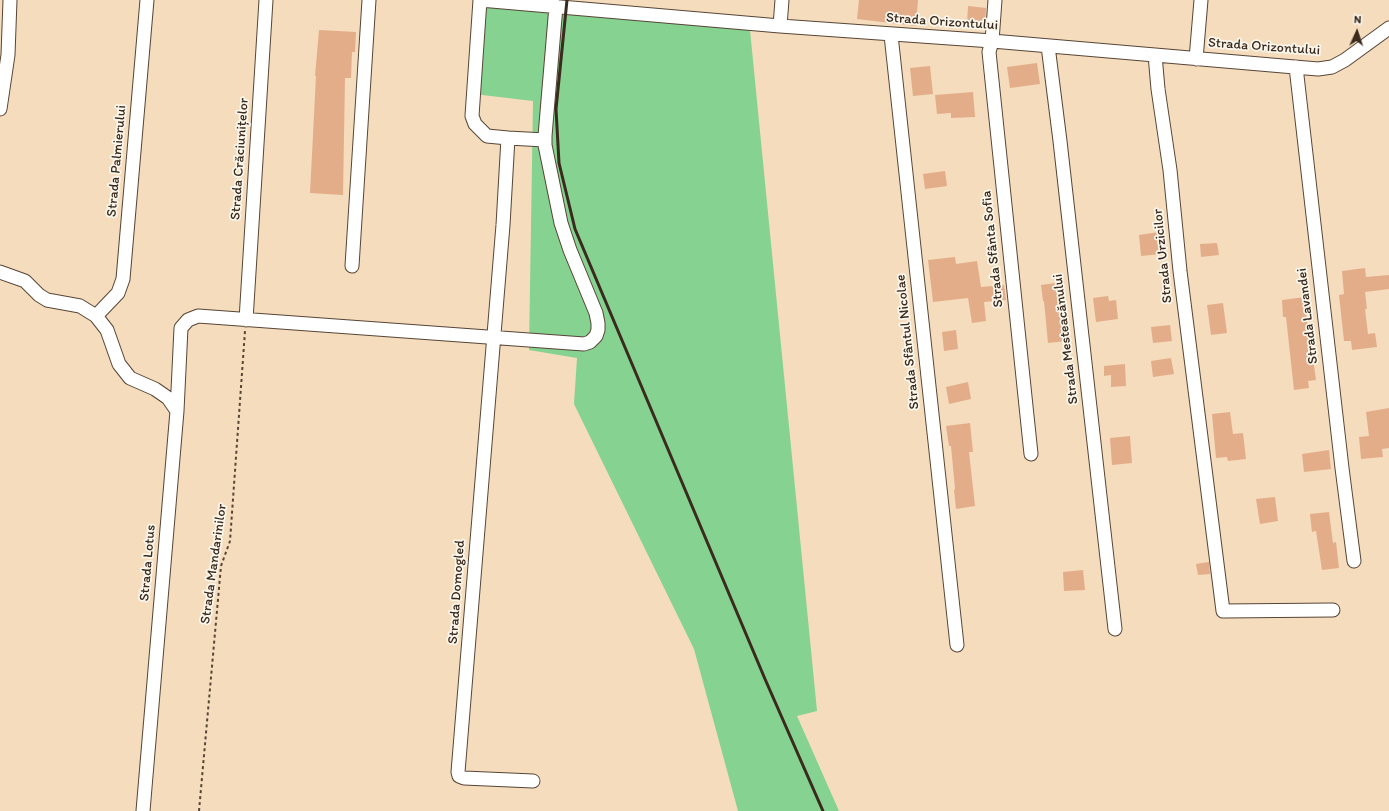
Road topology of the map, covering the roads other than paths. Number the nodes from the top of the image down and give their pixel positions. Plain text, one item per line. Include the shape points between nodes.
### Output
1 (10, 0) edge
2 (147, 0) edge
3 (266, 0) edge
4 (369, 0) edge
5 (480, 0) edge
6 (782, 0) edge
7 (995, 0) edge
8 (1201, 0) edge
9 (574, 4) edge
10 (556, 6) junction
11 (780, 26) junction
12 (1389, 28) edge
13 (891, 35) junction
14 (992, 41) junction
15 (1048, 46) junction
16 (1155, 55) junction
17 (1196, 59) junction
18 (1296, 67) junction
19 (0, 109) edge
20 (508, 138) junction
21 (545, 140) junction
22 (352, 266) dead end
23 (0, 272) edge
24 (96, 316) junction
25 (246, 320) junction
26 (493, 337) junction
27 (177, 411) junction
28 (1030, 454) dead end
29 (1354, 562) dead end
30 (1333, 610) dead end
31 (1116, 629) dead end
32 (957, 645) dead end
33 (533, 781) dead end
34 (143, 811) edge

1 - 19 street via 8,55
2 - 24 street, Strada Palmierului via 123,279 118,293
3 - 25 street, Strada Crăciunițelor
4 - 22 street
5 - 10 street, Strada Orizontului
5 - 20 street via 472,116 475,124 487,136
6 - 11 street
7 - 14 street, Strada Sfânta Sofia
8 - 17 street
9 - 10 street, Strada Orizontului
9 - 11 street, Strada Orizontului
10 - 21 street
11 - 13 street, Strada Orizontului
12 - 18 street, Strada Orizontului via 1332,67
13 - 14 street, Strada Orizontului
13 - 32 street, Strada Sfântul Nicolae
14 - 15 street, Strada Orizontului
14 - 28 street, Strada Sfânta Sofia via 989,52
15 - 16 street, Strada Orizontului
15 - 31 street, Strada Mesteacănului
16 - 17 street, Strada Orizontului
16 - 30 street, Strada Urzicilor via 1223,611
17 - 18 street, Strada Orizontului
18 - 29 street, Strada Lavandei
20 - 21 street
20 - 26 street, Strada Domogled
21 - 26 street via 561,223 596,313 598,330 596,336 584,344
23 - 24 street via 25,281 47,300 80,306
24 - 27 street via 107,330 119,364 130,378 168,398
25 - 26 street
25 - 27 street, Strada Lotus via 198,316 188,320 181,328
26 - 33 street, Strada Domogled via 458,772 459,776 464,778
27 - 34 street, Strada Lotus

